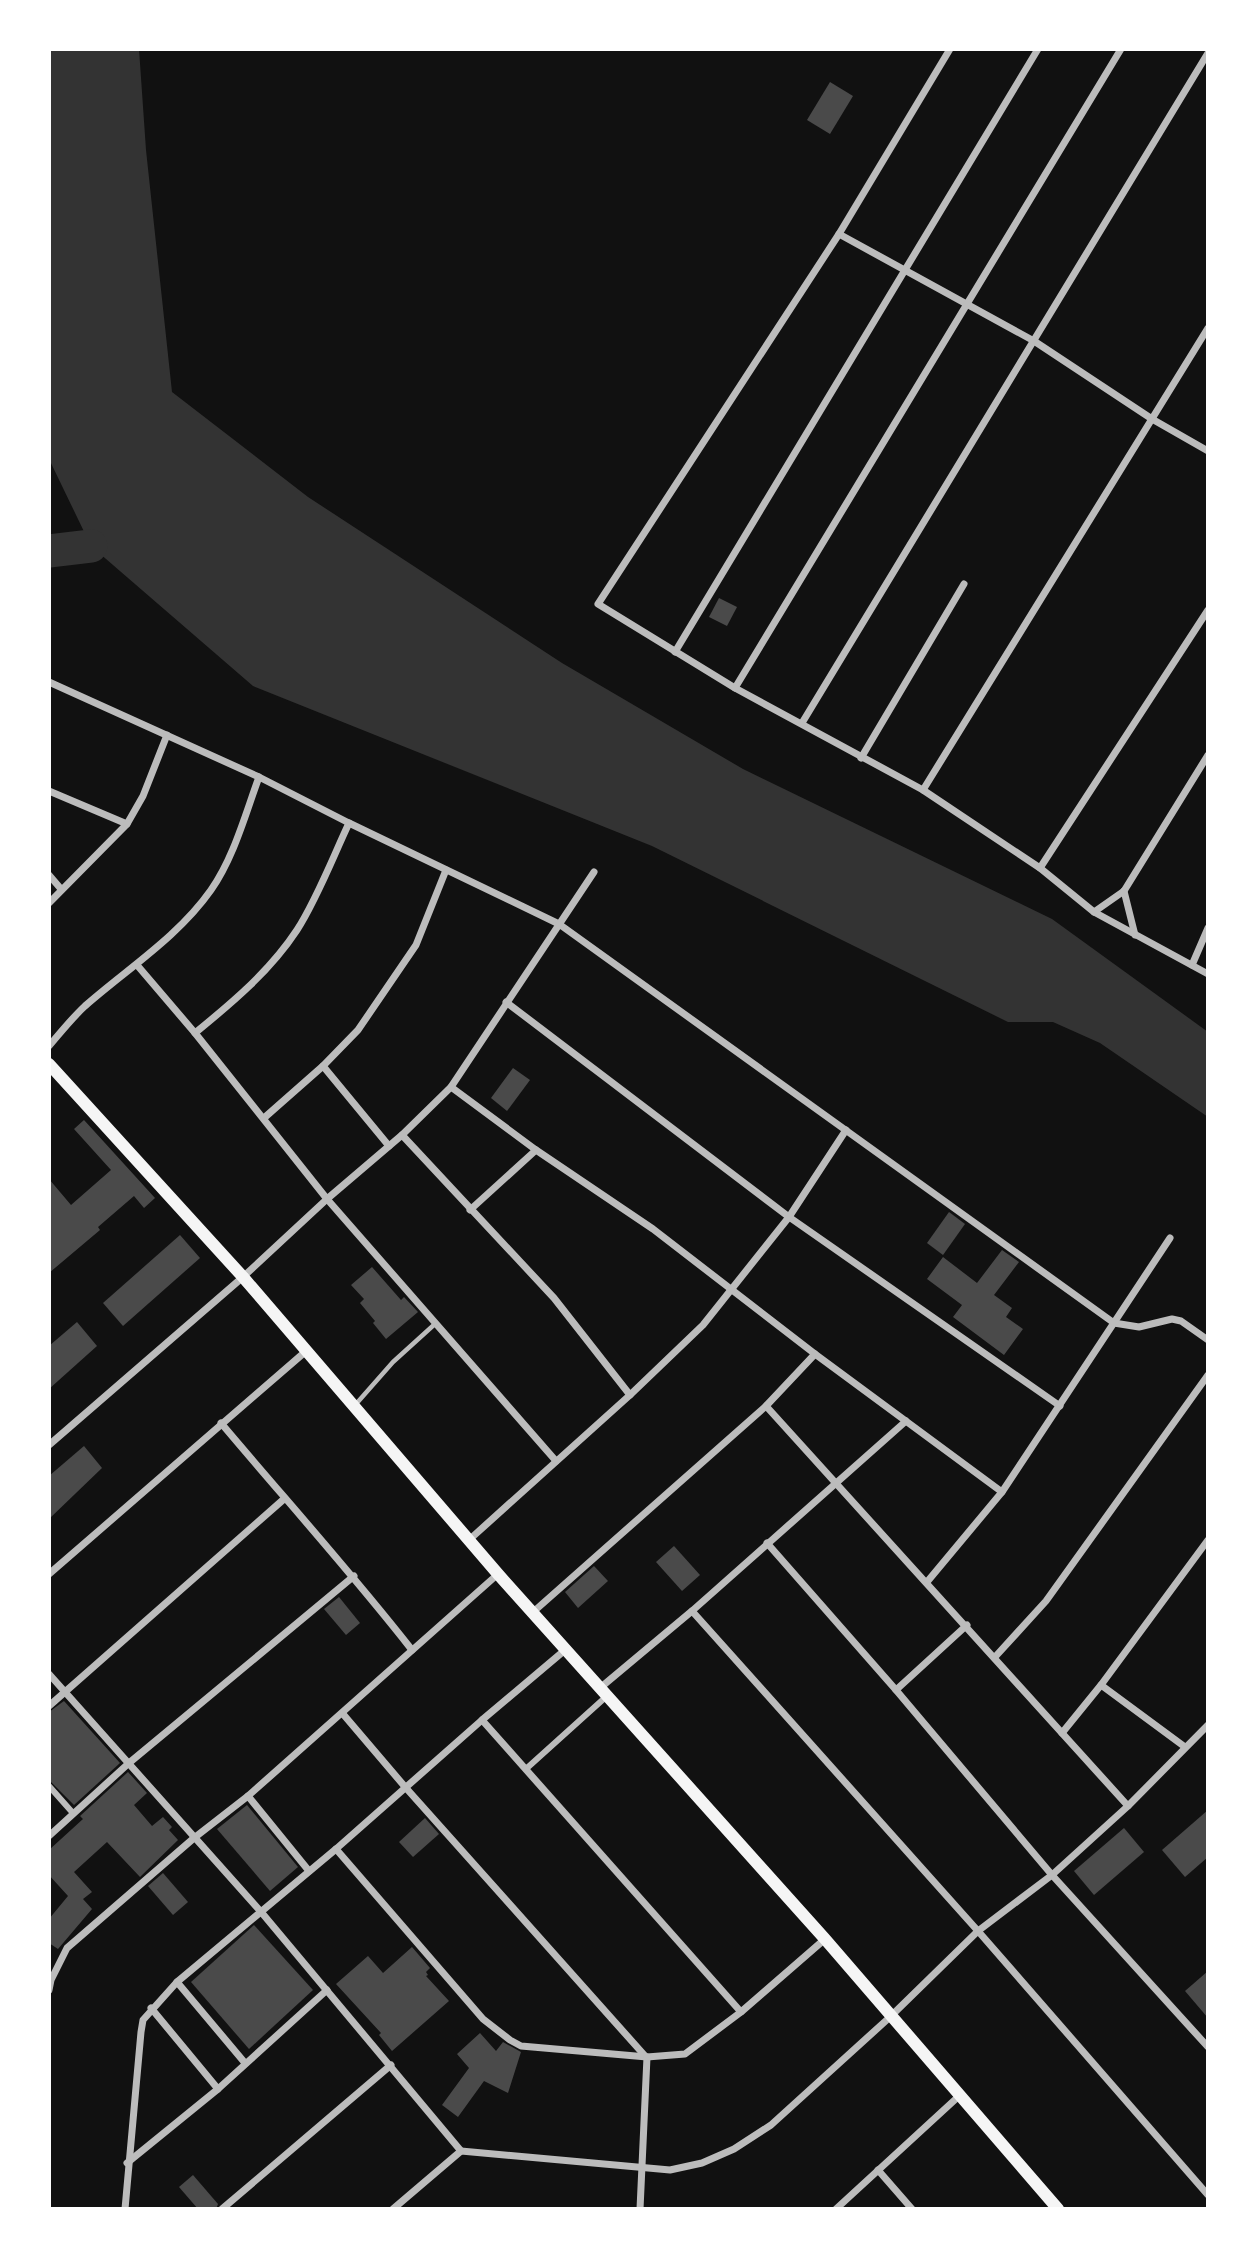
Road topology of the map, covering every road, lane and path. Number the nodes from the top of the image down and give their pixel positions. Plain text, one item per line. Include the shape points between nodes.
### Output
1 (950, 49) edge
2 (1038, 49) edge
3 (1121, 49) edge
4 (1208, 53) edge
5 (839, 234) junction
6 (904, 271) junction
7 (968, 305) junction
8 (1208, 328) edge
9 (1034, 341) junction
10 (1152, 419) junction
11 (1208, 450) edge
12 (964, 584) dead end
13 (1208, 610) edge
14 (675, 652) junction
15 (49, 682) edge
16 (735, 688) junction
17 (802, 723) junction
18 (167, 734) junction
19 (1208, 755) edge
20 (861, 758) junction
21 (259, 777) junction
22 (923, 790) junction
23 (49, 791) edge
24 (349, 823) junction
25 (127, 824) junction
26 (1040, 868) junction
27 (446, 870) junction
28 (594, 872) dead end
29 (49, 875) edge
30 (61, 889) junction
31 (1124, 891) junction
32 (49, 902) edge
33 (1094, 912) junction
34 (559, 924) junction
35 (1208, 928) edge
36 (1135, 935) junction
37 (137, 965) junction
38 (1192, 965) junction
39 (1208, 974) edge
40 (506, 1002) junction
41 (195, 1033) junction
42 (49, 1046) edge
43 (49, 1064) edge
44 (323, 1066) junction
45 (451, 1087) junction
46 (264, 1118) junction
47 (846, 1130) junction
48 (402, 1135) junction
49 (389, 1146) junction
50 (537, 1150) junction
51 (327, 1199) junction
52 (470, 1210) junction
53 (789, 1216) junction
54 (1170, 1238) dead end
55 (243, 1277) junction
56 (731, 1290) junction
57 (437, 1322) junction
58 (1114, 1323) junction
59 (1208, 1340) edge
60 (305, 1352) junction
61 (815, 1354) junction
62 (1208, 1375) edge
63 (630, 1395) junction
64 (766, 1406) junction
65 (1060, 1406) junction
66 (353, 1407) junction
67 (906, 1421) junction
68 (221, 1423) junction
69 (49, 1445) edge
70 (556, 1461) junction
71 (837, 1483) junction
72 (1002, 1492) junction
73 (284, 1499) junction
74 (469, 1540) junction
75 (1208, 1540) edge
76 (767, 1544) junction
77 (49, 1574) edge
78 (498, 1574) junction
79 (354, 1576) junction
80 (927, 1582) junction
81 (692, 1611) junction
82 (532, 1613) junction
83 (967, 1625) junction
84 (412, 1650) junction
85 (565, 1650) junction
86 (995, 1657) junction
87 (49, 1674) edge
88 (1101, 1685) junction
89 (896, 1690) junction
90 (66, 1691) junction
91 (604, 1692) junction
92 (49, 1706) edge
93 (343, 1714) junction
94 (482, 1720) junction
95 (1208, 1725) edge
96 (1062, 1733) junction
97 (1185, 1747) junction
98 (129, 1763) junction
99 (527, 1768) junction
100 (49, 1786) edge
101 (406, 1788) junction
102 (248, 1796) junction
103 (1128, 1807) junction
104 (72, 1812) junction
105 (49, 1836) edge
106 (194, 1838) junction
107 (336, 1849) junction
108 (309, 1871) junction
109 (1052, 1875) junction
110 (261, 1913) junction
111 (978, 1931) junction
112 (825, 1939) junction
113 (177, 1982) junction
114 (49, 1990) edge
115 (327, 1990) junction
116 (152, 2008) junction
117 (741, 2012) junction
118 (890, 2017) junction
119 (1208, 2047) edge
120 (647, 2057) junction
121 (245, 2063) junction
122 (391, 2066) junction
123 (218, 2089) junction
124 (960, 2096) junction
125 (461, 2151) junction
126 (127, 2163) junction
127 (642, 2168) junction
128 (878, 2171) junction
129 (1208, 2195) edge
130 (125, 2209) edge
131 (222, 2209) edge
132 (393, 2209) edge
133 (640, 2209) edge
134 (836, 2209) edge
135 (912, 2209) edge
136 (1058, 2209) edge

1 - 5 street
2 - 6 street
3 - 7 street
4 - 9 street
5 - 6 street
5 - 14 street via 598,604
6 - 7 street
6 - 14 street
7 - 9 street
7 - 16 street
8 - 10 street
9 - 10 street
9 - 17 street
10 - 11 street
10 - 22 street
12 - 20 street
13 - 26 street
14 - 16 street
15 - 18 street
16 - 17 street
17 - 20 street
18 - 21 street
18 - 25 street via 144,796
19 - 31 street
20 - 22 street
21 - 24 street
21 - 37 street via 225,868 188,918
22 - 26 street
23 - 25 street
24 - 27 street
24 - 41 street via 297,929 240,996
25 - 30 street
26 - 33 street
27 - 34 street
27 - 44 street via 416,946 358,1030
28 - 34 street
29 - 30 street
30 - 32 street
31 - 33 street
31 - 36 street
33 - 36 street
34 - 40 street
34 - 47 street
35 - 38 street
36 - 38 street
37 - 41 street
37 - 42 street via 85,1006
38 - 39 street
40 - 45 street
40 - 53 street
41 - 46 street
43 - 55 main road
44 - 46 street
44 - 49 street
45 - 48 street
45 - 50 street
46 - 51 street
47 - 53 street
47 - 58 street
48 - 49 street
48 - 52 street
49 - 51 street
50 - 52 street
50 - 56 street via 653,1229
51 - 55 street
51 - 57 street
52 - 63 street via 554,1298
53 - 56 street
53 - 65 street
54 - 58 street
55 - 60 main road
55 - 69 street
56 - 61 street
56 - 63 street via 703,1325
57 - 66 lane
57 - 70 street
58 - 59 street via 1139,1327 1172,1319
58 - 65 street
60 - 66 main road
60 - 68 street
61 - 64 street
61 - 67 street
62 - 86 street via 1046,1601
63 - 70 street
64 - 71 street
64 - 82 street
65 - 72 street
66 - 74 main road
67 - 71 street
67 - 72 street
68 - 73 street
68 - 77 street
70 - 74 street
71 - 76 street
71 - 80 street
72 - 80 street
73 - 79 street
73 - 90 street
74 - 78 main road
75 - 88 street
76 - 81 street
76 - 89 street
78 - 82 main road
78 - 84 street
79 - 84 street
79 - 98 street
80 - 83 street
81 - 91 street
81 - 111 street
82 - 85 main road
83 - 86 street
83 - 89 street
84 - 93 street
85 - 91 main road
85 - 94 street
86 - 96 street
87 - 90 street
88 - 96 street
88 - 97 street
89 - 109 street
90 - 92 street
90 - 98 street
91 - 99 street
91 - 112 main road
93 - 101 street
93 - 102 street
94 - 99 street
94 - 101 street
95 - 97 street
96 - 103 street
97 - 103 street
98 - 104 street
98 - 106 street
99 - 117 street
100 - 104 street
101 - 107 street
101 - 120 street
102 - 106 street
102 - 108 street
103 - 109 street
104 - 105 street
106 - 110 street
106 - 114 street via 67,1948
107 - 108 street
107 - 120 street via 483,2019 510,2040 521,2046
108 - 110 street
109 - 111 street
109 - 119 street
110 - 113 street
110 - 115 street
111 - 118 street
111 - 129 street
112 - 117 street
112 - 118 main road
113 - 116 street
113 - 121 street
115 - 121 street
115 - 122 street
116 - 123 street
116 - 126 street via 141,2032
117 - 120 street via 685,2054
118 - 124 main road
118 - 127 street via 771,2125 734,2149 670,2170
120 - 127 street
121 - 123 street
122 - 125 street
122 - 131 street
123 - 126 street
124 - 128 street
124 - 136 main road
125 - 127 street
125 - 132 street
126 - 130 street
127 - 133 street
128 - 134 street
128 - 135 street

